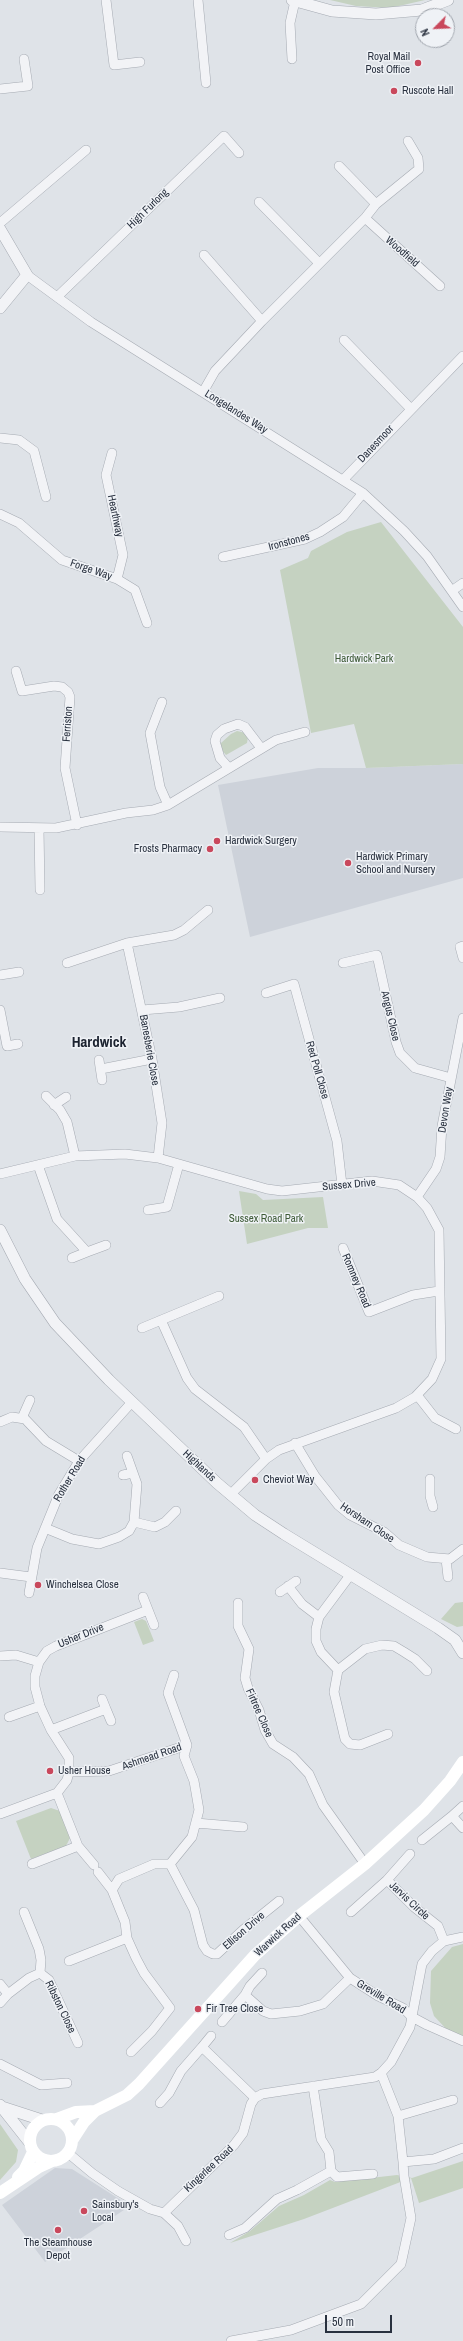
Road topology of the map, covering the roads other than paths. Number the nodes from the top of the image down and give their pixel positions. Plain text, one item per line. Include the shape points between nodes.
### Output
1 (106, 0) edge
2 (198, 0) edge
3 (201, 0) edge
4 (293, 0) edge
5 (448, 0) edge
6 (24, 59) dead end
7 (292, 60) dead end
8 (140, 62) dead end
9 (0, 89) edge
10 (408, 141) dead end
11 (86, 150) dead end
12 (239, 153) dead end
13 (339, 166) dead end
14 (259, 202) dead end
15 (376, 204) junction
16 (365, 218) junction
17 (0, 223) edge
18 (0, 229) edge
19 (204, 256) dead end
20 (319, 264) junction
21 (27, 275) junction
22 (440, 286) dead end
23 (56, 297) junction
24 (0, 308) edge
25 (262, 321) junction
26 (344, 340) dead end
27 (463, 356) edge
28 (203, 392) junction
29 (410, 408) junction
30 (0, 438) edge
31 (112, 453) dead end
32 (342, 480) junction
33 (363, 493) junction
34 (46, 497) dead end
35 (0, 514) edge
36 (223, 557) dead end
37 (118, 579) junction
38 (463, 583) edge
39 (453, 590) junction
40 (463, 607) edge
41 (147, 623) dead end
42 (16, 671) dead end
43 (162, 702) dead end
44 (305, 732) dead end
45 (261, 748) junction
46 (228, 767) junction
47 (168, 805) junction
48 (77, 825) junction
49 (0, 827) edge
50 (39, 828) junction
51 (40, 890) dead end
52 (208, 910) dead end
53 (127, 943) junction
54 (463, 946) edge
55 (463, 958) edge
56 (67, 963) dead end
57 (343, 963) dead end
58 (19, 972) dead end
59 (0, 975) edge
60 (266, 993) dead end
61 (220, 998) dead end
62 (0, 1010) edge
63 (142, 1010) junction
64 (463, 1018) edge
65 (18, 1044) dead end
66 (152, 1059) junction
67 (451, 1078) junction
68 (102, 1080) dead end
69 (46, 1096) dead end
70 (66, 1096) dead end
71 (54, 1105) junction
72 (75, 1156) junction
73 (158, 1158) junction
74 (178, 1164) junction
75 (38, 1165) junction
76 (0, 1174) edge
77 (342, 1186) junction
78 (417, 1196) junction
79 (148, 1210) dead end
80 (0, 1230) edge
81 (106, 1245) dead end
82 (343, 1248) dead end
83 (87, 1252) junction
84 (72, 1258) dead end
85 (439, 1291) junction
86 (219, 1296) dead end
87 (161, 1320) junction
88 (142, 1328) dead end
89 (417, 1395) junction
90 (30, 1400) dead end
91 (132, 1402) junction
92 (22, 1418) junction
93 (0, 1422) edge
94 (456, 1429) dead end
95 (295, 1443) junction
96 (127, 1456) dead end
97 (266, 1459) junction
98 (79, 1461) junction
99 (133, 1473) junction
100 (123, 1475) dead end
101 (430, 1479) dead end
102 (230, 1495) junction
103 (433, 1507) dead end
104 (176, 1511) dead end
105 (134, 1522) junction
106 (45, 1528) junction
107 (463, 1549) edge
108 (446, 1559) junction
109 (0, 1572) edge
110 (351, 1574) junction
111 (31, 1577) junction
112 (448, 1577) dead end
113 (280, 1592) dead end
114 (29, 1593) dead end
115 (143, 1597) dead end
116 (238, 1603) dead end
117 (148, 1610) junction
118 (319, 1617) junction
119 (154, 1625) dead end
120 (459, 1641) edge
121 (463, 1653) edge
122 (0, 1656) edge
123 (39, 1662) junction
124 (338, 1670) junction
125 (427, 1671) dead end
126 (174, 1675) dead end
127 (102, 1699) dead end
128 (40, 1706) junction
129 (106, 1709) junction
130 (9, 1717) dead end
131 (111, 1721) dead end
132 (51, 1730) junction
133 (388, 1734) dead end
134 (187, 1745) junction
135 (463, 1762) edge
136 (70, 1772) junction
137 (57, 1794) junction
138 (463, 1806) edge
139 (0, 1814) edge
140 (452, 1816) junction
141 (196, 1823) junction
142 (243, 1827) dead end
143 (463, 1828) edge
144 (422, 1840) dead end
145 (78, 1846) junction
146 (410, 1854) dead end
147 (32, 1864) dead end
148 (170, 1864) junction
149 (365, 1864) junction
150 (387, 1880) junction
151 (112, 1890) junction
152 (279, 1901) dead end
153 (24, 1912) dead end
154 (351, 1912) dead end
155 (299, 1916) junction
156 (463, 1937) edge
157 (127, 1938) junction
158 (444, 1941) junction
159 (69, 1961) dead end
160 (40, 1972) junction
161 (262, 1973) dead end
162 (350, 1978) junction
163 (0, 1984) edge
164 (8, 1994) junction
165 (245, 1995) junction
166 (0, 2003) edge
167 (412, 2017) junction
168 (222, 2022) dead end
169 (211, 2036) dead end
170 (463, 2041) edge
171 (78, 2043) dead end
172 (202, 2048) junction
173 (131, 2052) dead end
174 (0, 2064) edge
175 (381, 2073) junction
176 (67, 2083) dead end
177 (313, 2086) junction
178 (255, 2098) junction
179 (453, 2100) dead end
180 (160, 2103) dead end
181 (1, 2106) edge
182 (95, 2111) junction
183 (398, 2116) junction
184 (57, 2119) junction
185 (42, 2120) junction
186 (73, 2138) junction
187 (32, 2147) junction
188 (463, 2149) edge
189 (68, 2153) junction
190 (52, 2161) junction
191 (404, 2162) junction
192 (331, 2172) junction
193 (374, 2174) dead end
194 (11, 2184) junction
195 (0, 2193) edge
196 (164, 2213) junction
197 (229, 2235) dead end
198 (186, 2241) dead end
199 (231, 2341) edge

1 - 8 street via 114,65
2 - 3 street via 207,77
4 - 5 street via 332,11 376,14 422,10
4 - 7 street via 290,24
6 - 9 street via 28,86
10 - 15 street via 418,158 419,169
11 - 17 street
12 - 23 street, High Furlong via 224,136
13 - 15 street
14 - 20 street
15 - 16 street
16 - 20 street
16 - 22 street, Woodfield
18 - 21 street, Longelandes Way
19 - 25 street
20 - 25 street
21 - 23 street, Longelandes Way
21 - 24 street
23 - 28 street, Longelandes Way
25 - 28 street via 215,371
26 - 29 street
27 - 29 street, Danesmoor
28 - 32 street, Longelandes Way
29 - 32 street, Danesmoor
30 - 34 street via 19,440 34,451
31 - 37 street, Hearthway via 106,476 123,555
32 - 33 street, Longelandes Way
33 - 36 street, Ironstones via 343,517 305,539
33 - 39 street, Longelandes Way via 404,531
35 - 37 street, Forge Way via 18,523 62,560
37 - 41 street, Forge Way via 135,590
38 - 39 street
39 - 40 street, Longelandes Way
42 - 48 street, Ferriston via 22,691 54,686 62,687 70,696 65,768
43 - 47 street via 150,733 160,786
44 - 45 street via 276,740
45 - 46 street
45 - 46 street via 245,727 238,724 224,729 215,741 220,758
46 - 47 street
47 - 48 street
48 - 50 street
49 - 50 street
50 - 51 street
52 - 53 street via 174,935
53 - 56 street
53 - 63 street, Banesberie Close
54 - 55 street via 460,947
57 - 67 street, Angus Close via 377,955 400,1054 415,1068
58 - 59 street
60 - 77 street, Red Poll Close via 294,984 337,1141
61 - 63 street
62 - 65 street via 7,1046
63 - 66 street, Banesberie Close
64 - 67 street, Devon Way
66 - 68 street via 100,1064
66 - 73 street, Banesberie Close via 162,1122
67 - 78 street, Devon Way via 442,1126 440,1157 436,1169
69 - 71 street
70 - 71 street
71 - 72 street via 67,1122
72 - 73 street, Sussex Drive via 125,1154
72 - 75 street, Sussex Drive
73 - 74 street, Sussex Drive
74 - 77 street, Sussex Drive via 282,1191
74 - 79 street via 167,1207
75 - 76 street, Sussex Drive
75 - 83 street via 57,1219
77 - 78 street, Sussex Drive via 372,1181 399,1185
78 - 85 street, Sussex Drive via 433,1216 439,1230
80 - 91 street, Highlands via 25,1279 55,1323
81 - 83 street
82 - 85 street, Romney Road via 370,1312 413,1294
83 - 84 street
85 - 89 street, Sussex Drive via 441,1359 432,1379
86 - 87 street
87 - 88 street
87 - 97 street via 187,1378 195,1388 244,1427
89 - 94 street via 435,1418
89 - 95 street, Sussex Drive via 396,1408
90 - 92 street
91 - 98 street, Rother Road
91 - 102 street, Highlands
92 - 93 street via 12,1417
92 - 98 street via 46,1441
95 - 97 street, Sussex Drive
95 - 108 street, Horsham Close via 315,1476 338,1505 350,1515 384,1532 399,1545 415,1553
96 - 99 street
97 - 102 street, Sussex Drive
98 - 106 street, Rother Road via 59,1494
99 - 100 street
99 - 105 street via 137,1484
101 - 103 street
102 - 110 street, Highlands via 284,1534
104 - 105 street via 165,1522 154,1527
105 - 106 street via 129,1531 111,1541 99,1544 72,1539
106 - 111 street, Rother Road via 37,1548
107 - 108 street
108 - 112 street
109 - 111 street
110 - 118 street
110 - 120 street, Highlands
111 - 114 street, Rother Road
113 - 118 street via 292,1584 302,1604
115 - 117 street
116 - 149 street, Firtree Close via 238,1626 249,1649 245,1678 265,1730 274,1744 293,1757 309,1774 323,1805
117 - 119 street
117 - 123 street, Usher Drive via 56,1646
118 - 124 street via 316,1641 329,1663
120 - 121 street, Highlands
122 - 123 street via 16,1655
123 - 128 street via 35,1687
124 - 125 street via 365,1649 382,1645 394,1646 415,1659
124 - 133 street via 334,1692 345,1739 350,1744 366,1745
126 - 134 street, Ashmead Road via 168,1692
127 - 129 street
128 - 130 street
128 - 132 street
129 - 131 street
129 - 132 street
132 - 136 street via 69,1758
134 - 136 street, Ashmead Road via 109,1771
134 - 141 street, Ashmead Road via 184,1756 198,1796 199,1810
135 - 149 main road, Warwick Road via 424,1810
136 - 137 street
137 - 139 street
137 - 145 street
138 - 140 street
140 - 143 street
140 - 144 street
141 - 142 street
141 - 148 street, Ashmead Road via 192,1837
145 - 147 street
145 - 151 street
146 - 150 street
148 - 151 street via 154,1864 147,1867 119,1880
148 - 152 street, Ellison Drive via 194,1910 207,1952 217,1954
149 - 155 main road, Warwick Road
150 - 154 street, Jarvis Circle
150 - 158 street, Jarvis Circle via 438,1926
151 - 157 street via 125,1922
153 - 160 street, Ribston Close via 42,1960
155 - 162 street, Greville Road
155 - 182 main road, Warwick Road via 232,1980 139,2084 126,2095
156 - 158 street
157 - 159 street
157 - 173 street via 144,1973 170,2008
158 - 167 street via 422,1964
160 - 164 street, Ribston Close
160 - 171 street, Ribston Close via 49,1980
161 - 165 street
162 - 165 street, Greville Road via 323,2004 300,2011 271,2014 263,2011
162 - 167 street, Greville Road via 403,2008
163 - 164 street
164 - 166 street, Ribston Close
165 - 168 street
167 - 170 street
167 - 175 street via 391,2062
169 - 172 street
172 - 178 street
172 - 180 street via 181,2071 169,2093
174 - 176 street via 41,2084
175 - 177 street via 375,2077
175 - 183 street
177 - 178 street via 262,2094
177 - 192 street via 321,2139 329,2152
178 - 196 street, Kingerlee Road via 243,2133 234,2145
179 - 183 street
181 - 185 street
181 - 187 street
182 - 184 main road, Warwick Road via 76,2112
182 - 186 main road, Warwick Road
183 - 191 street
184 - 185 main road
184 - 186 main road via 68,2126
185 - 187 main road via 32,2130
186 - 189 main road
187 - 190 main road via 39,2158
187 - 194 main road via 24,2171
188 - 191 street via 434,2159
189 - 190 main road
189 - 196 street via 118,2191 150,2209
190 - 194 main road
191 - 199 street via 411,2218 401,2264 361,2304 291,2330
192 - 193 street via 337,2177
192 - 197 street via 277,2199 245,2228
194 - 195 main road
196 - 198 street via 178,2226

